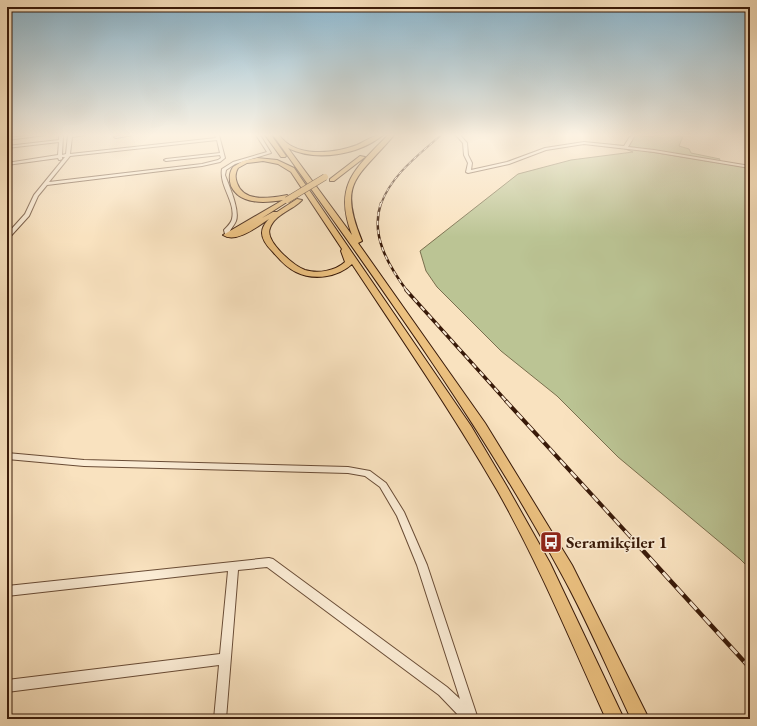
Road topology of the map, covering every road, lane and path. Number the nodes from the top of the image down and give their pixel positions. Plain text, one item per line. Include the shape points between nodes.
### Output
1 (55, 169) edge
2 (57, 169) edge
3 (173, 169) edge
4 (224, 169) edge
5 (235, 169) edge
6 (290, 169) edge
7 (301, 169) edge
8 (337, 169) edge
9 (346, 169) edge
10 (358, 169) edge
11 (469, 169) edge
12 (482, 169) edge
13 (167, 170) joint
14 (294, 171) joint
15 (50, 178) junction
16 (46, 184) junction
17 (287, 198) junction
18 (299, 200) junction
19 (227, 233) junction
20 (7, 237) edge
21 (342, 242) junction
22 (367, 261) junction
23 (7, 456) edge
24 (233, 566) junction
25 (7, 591) edge
26 (225, 659) junction
27 (7, 686) edge
28 (220, 719) edge
29 (472, 719) edge
30 (615, 719) edge
31 (640, 719) edge

1 - 15 street
2 - 15 street
3 - 13 street
4 - 19 street via 223,175 234,209 234,220
5 - 17 highway via 235,187 247,198
6 - 14 highway
7 - 22 highway
8 - 17 highway, bridge
9 - 18 highway
10 - 22 highway via 348,190 347,202 350,220
11 - 12 street via 468,172
13 - 16 street
14 - 21 highway
15 - 16 street
16 - 20 street via 36,196 27,214
17 - 19 highway
18 - 19 highway via 237,235 229,236
18 - 21 highway via 271,221 265,234 268,241 294,268 314,274 342,268 349,262
21 - 30 highway via 467,429 502,488 545,567
22 - 31 highway via 481,426 516,483 567,569
23 - 29 street via 84,463 367,472 383,485 401,516 422,565
24 - 25 street
24 - 26 street
24 - 29 street via 269,562 443,691
26 - 27 street
26 - 28 street

